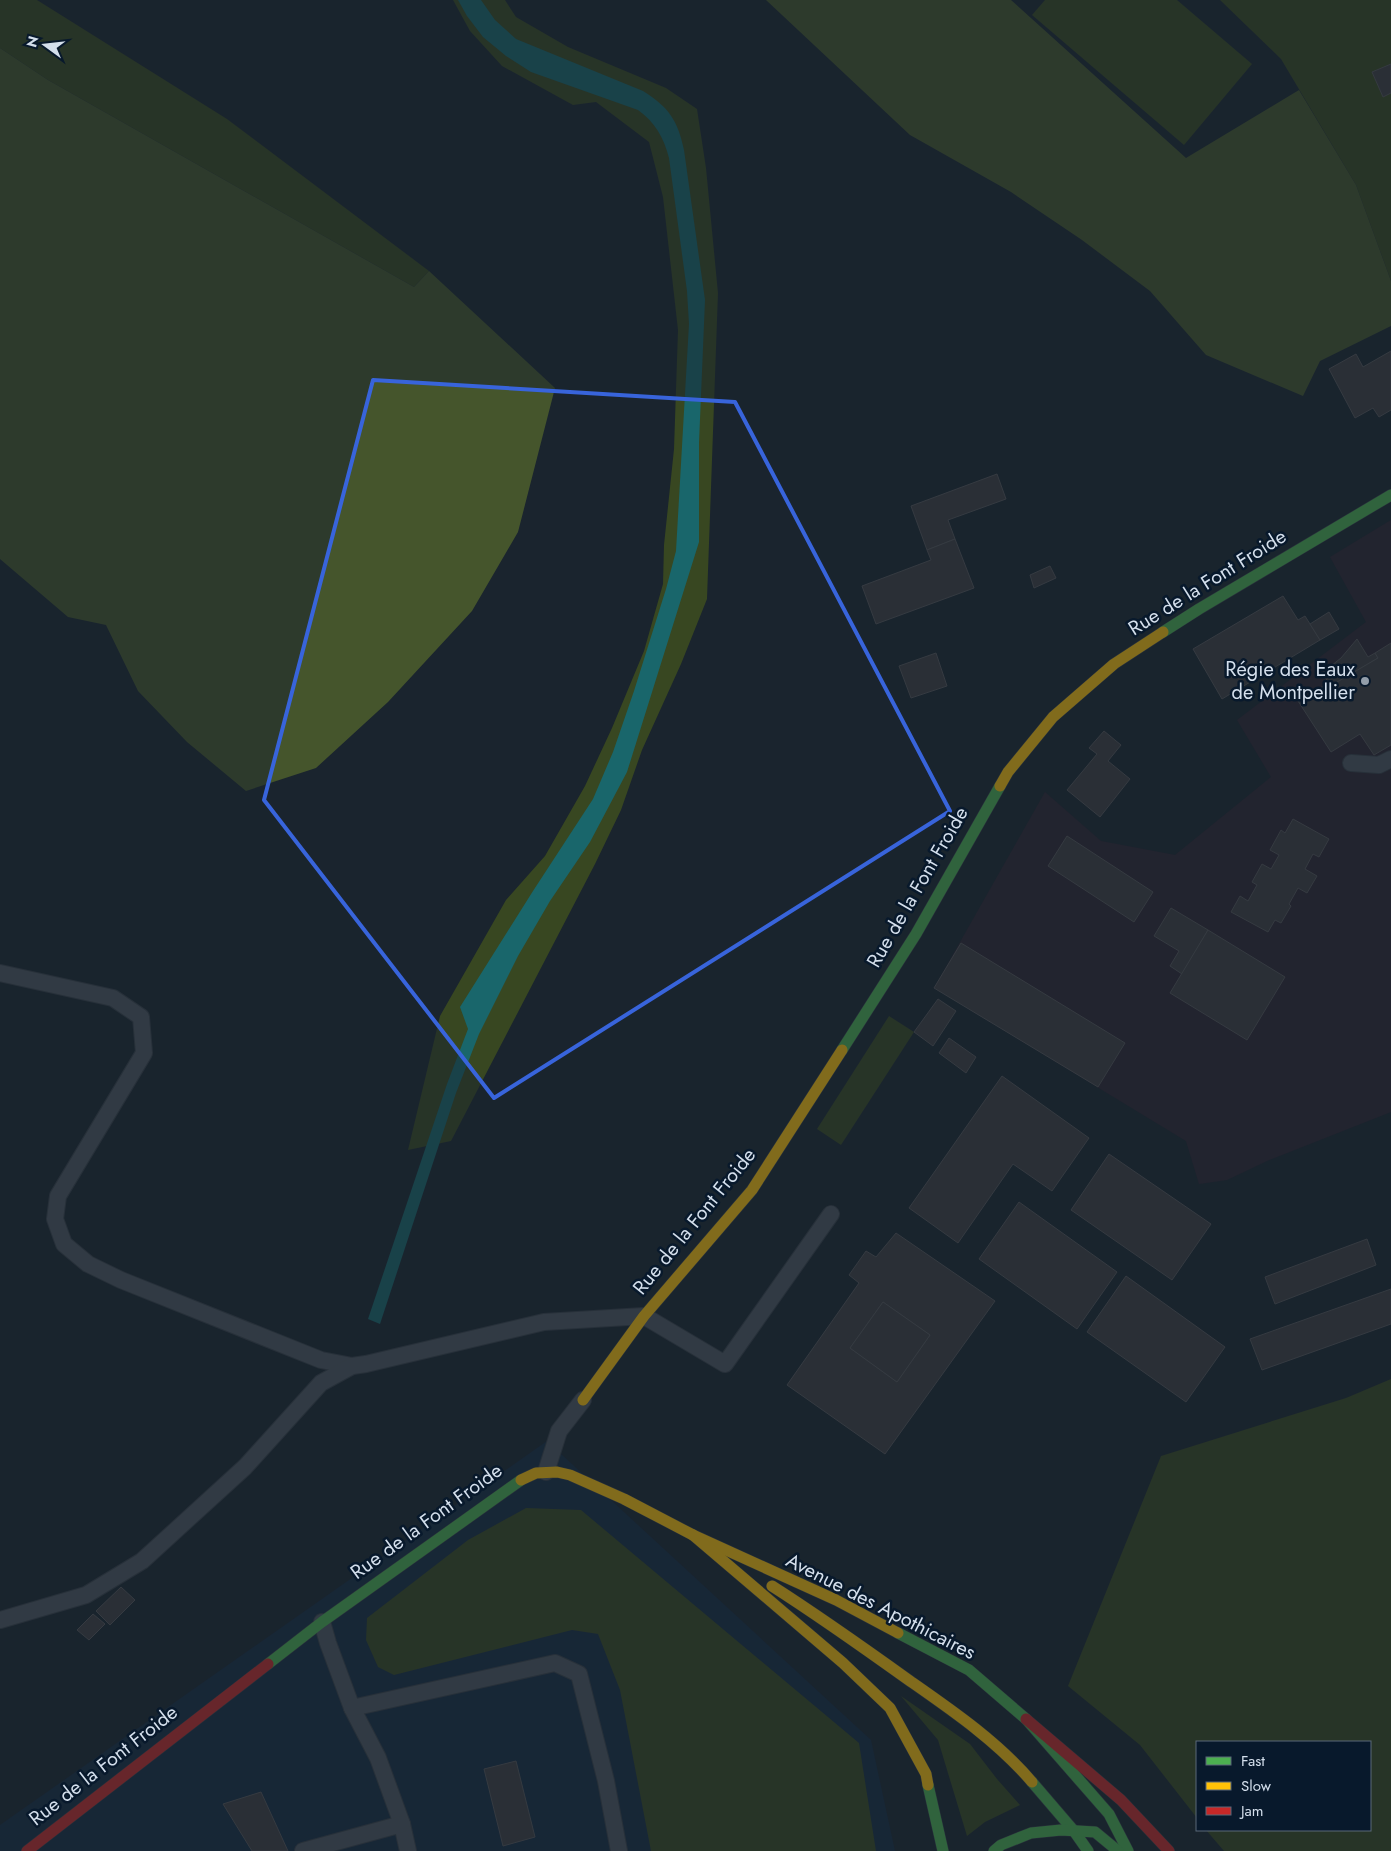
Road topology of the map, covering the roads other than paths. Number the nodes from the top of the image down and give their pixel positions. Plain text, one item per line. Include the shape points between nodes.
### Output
1 (1391, 495) edge
2 (1391, 759) edge
3 (1351, 763) dead end
4 (0, 974) edge
5 (831, 1214) dead end
6 (644, 1316) junction
7 (352, 1366) junction
8 (583, 1400) joint
9 (546, 1472) junction
10 (693, 1535) junction
11 (0, 1620) edge
12 (322, 1622) junction
13 (352, 1708) junction
14 (1026, 1719) junction
15 (402, 1824) junction
16 (1074, 1831) junction
17 (27, 1851) edge
18 (304, 1851) edge
19 (408, 1851) edge
20 (619, 1851) edge
21 (943, 1851) edge
22 (994, 1851) edge
23 (1088, 1851) edge
24 (1118, 1851) edge
25 (1128, 1851) edge
26 (1169, 1851) edge

1 - 6 street, Rue de la Font Froide via 1199,609 1114,664 1053,717 1008,772 916,934 752,1190
2 - 3 lane via 1379,765
4 - 7 lane via 113,998 141,1017 144,1053 58,1196 55,1219 64,1244 88,1264 121,1280 321,1360
5 - 6 lane via 726,1364
6 - 7 lane via 544,1322
6 - 8 street, Rue de la Font Froide
7 - 11 lane via 321,1383 245,1467 142,1561 86,1595
8 - 9 lane, Rue de la Font Froide via 559,1431
9 - 10 street, Avenue des Apothicaires via 570,1475
9 - 12 street, Rue de la Font Froide via 525,1476
10 - 14 street, Avenue des Apothicaires via 836,1600 969,1670
10 - 16 street, Avenue des Apothicaires via 823,1619 951,1710 1013,1760
10 - 21 street via 843,1663 890,1708 926,1774
12 - 13 lane
12 - 17 street, Rue de la Font Froide
13 - 15 lane via 378,1758
13 - 20 lane via 555,1663 579,1674 606,1781
14 - 25 street, Avenue des Apothicaires via 1109,1814
14 - 26 street via 1121,1800
15 - 18 lane
15 - 19 lane
16 - 22 street via 1031,1833
16 - 23 street, Avenue des Apothicaires
16 - 24 street via 1095,1832

